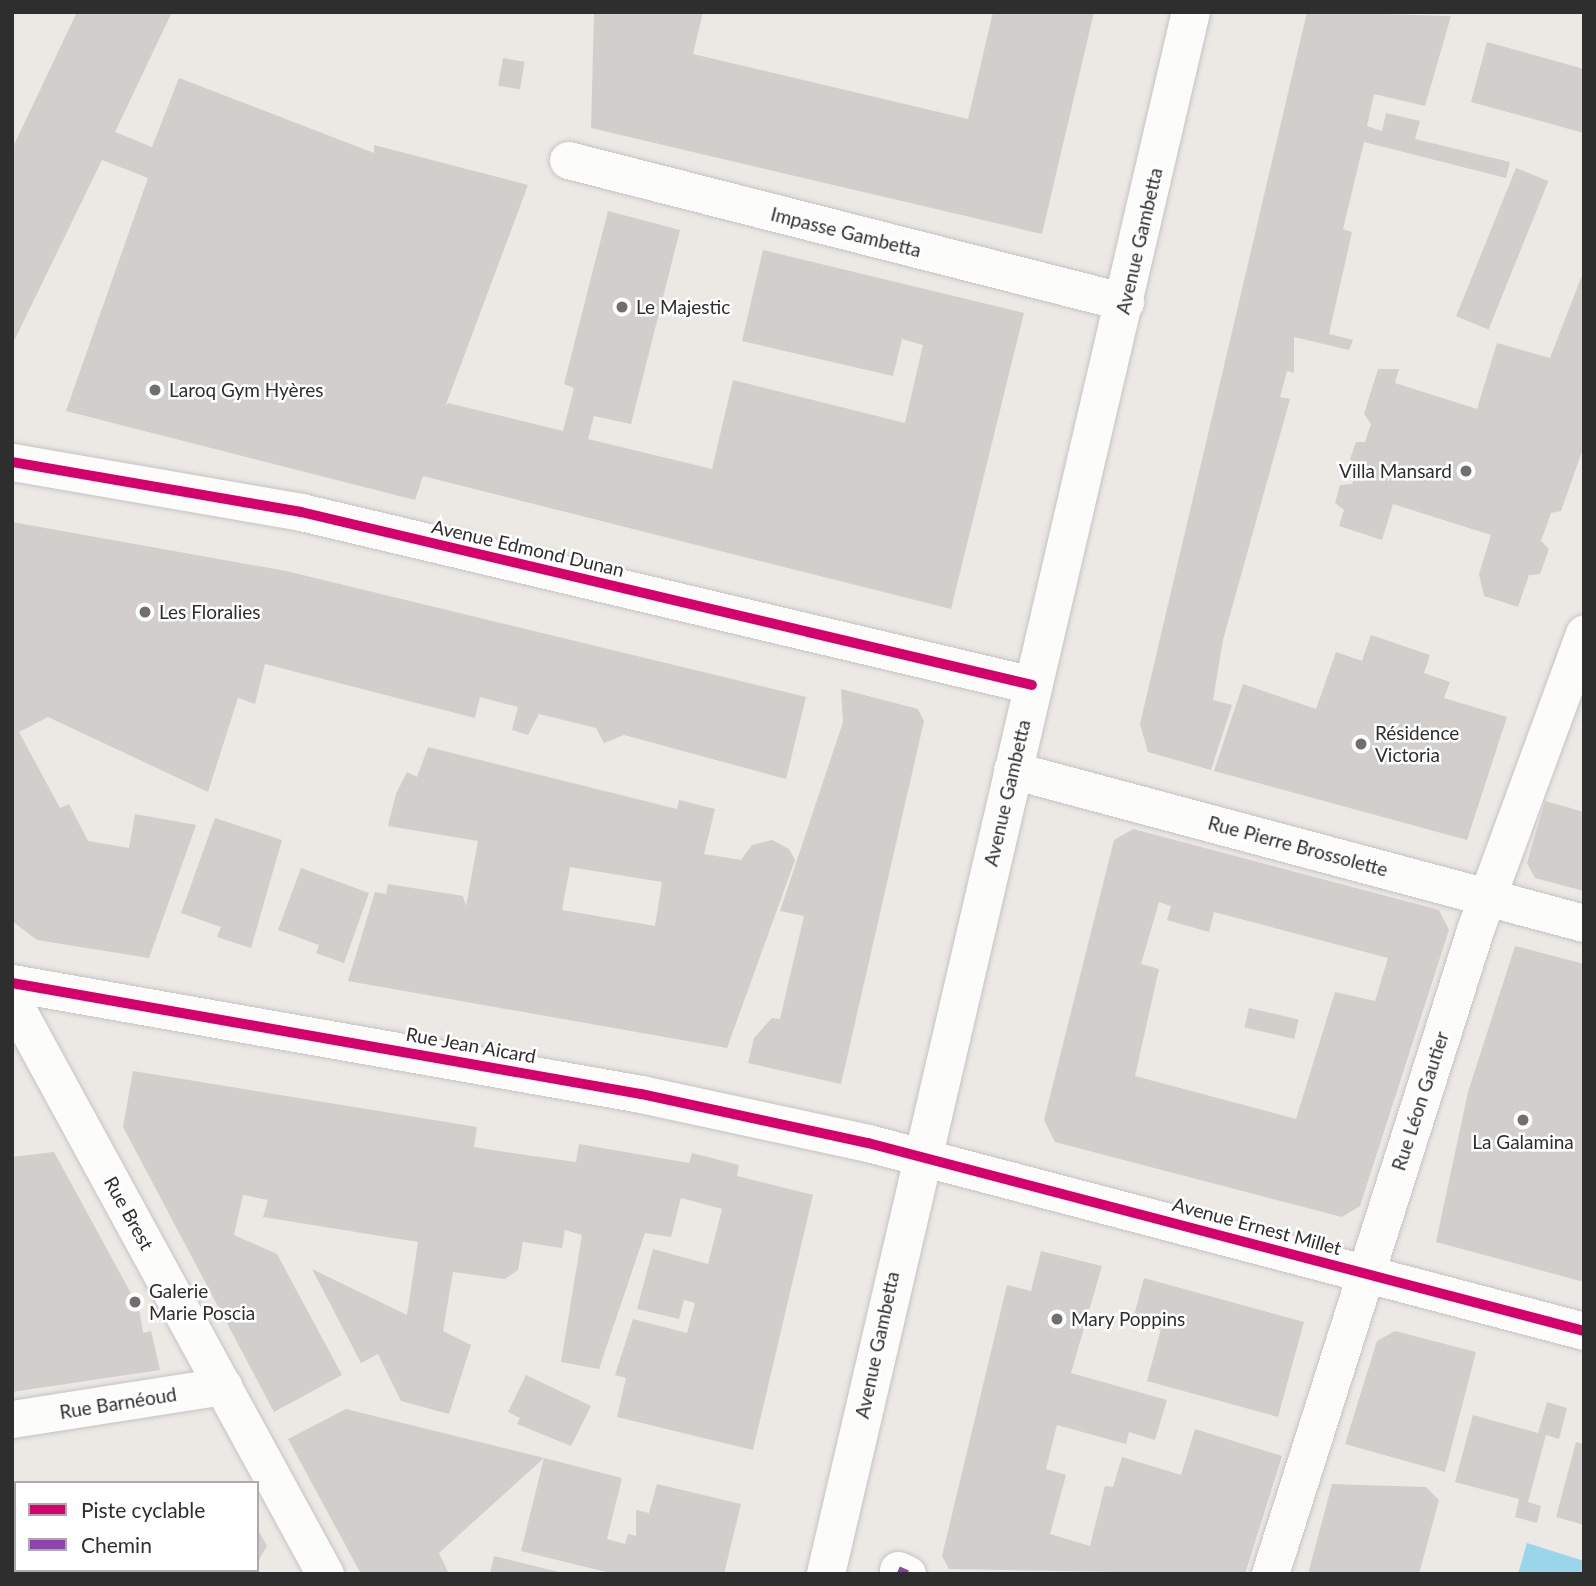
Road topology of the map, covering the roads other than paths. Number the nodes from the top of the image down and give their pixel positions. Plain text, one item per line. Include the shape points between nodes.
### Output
1 (1191, 12) edge
2 (568, 160) dead end
3 (1125, 302) junction
4 (12, 462) edge
5 (1584, 633) edge
6 (1032, 685) junction
7 (1012, 770) junction
8 (1488, 896) junction
9 (1584, 923) edge
10 (12, 983) edge
11 (12, 1000) edge
12 (921, 1155) junction
13 (1363, 1272) junction
14 (1584, 1331) edge
15 (223, 1386) junction
16 (12, 1419) edge
17 (325, 1574) edge
18 (826, 1574) edge
19 (1270, 1574) edge

1 - 3 main road, Avenue Gambetta
2 - 3 street, Impasse Gambetta
3 - 6 main road, Avenue Gambetta
4 - 6 street, Avenue Edmond Dunan via 301,512
5 - 8 street, Rue Léon Gautier
6 - 7 main road, Avenue Gambetta
7 - 8 street, Rue Pierre Brossolette
7 - 12 main road, Avenue Gambetta
8 - 9 street, Rue Pierre Brossolette
8 - 13 street, Rue Léon Gautier
10 - 12 street, Rue Jean Aicard via 641,1094
11 - 15 street, Rue Brest
12 - 13 street, Avenue Ernest Millet
12 - 18 main road, Avenue Gambetta
13 - 14 street, Avenue Ernest Millet
13 - 19 street, Rue Léon Gautier
15 - 16 street, Rue Barnéoud
15 - 17 street, Rue Brest

